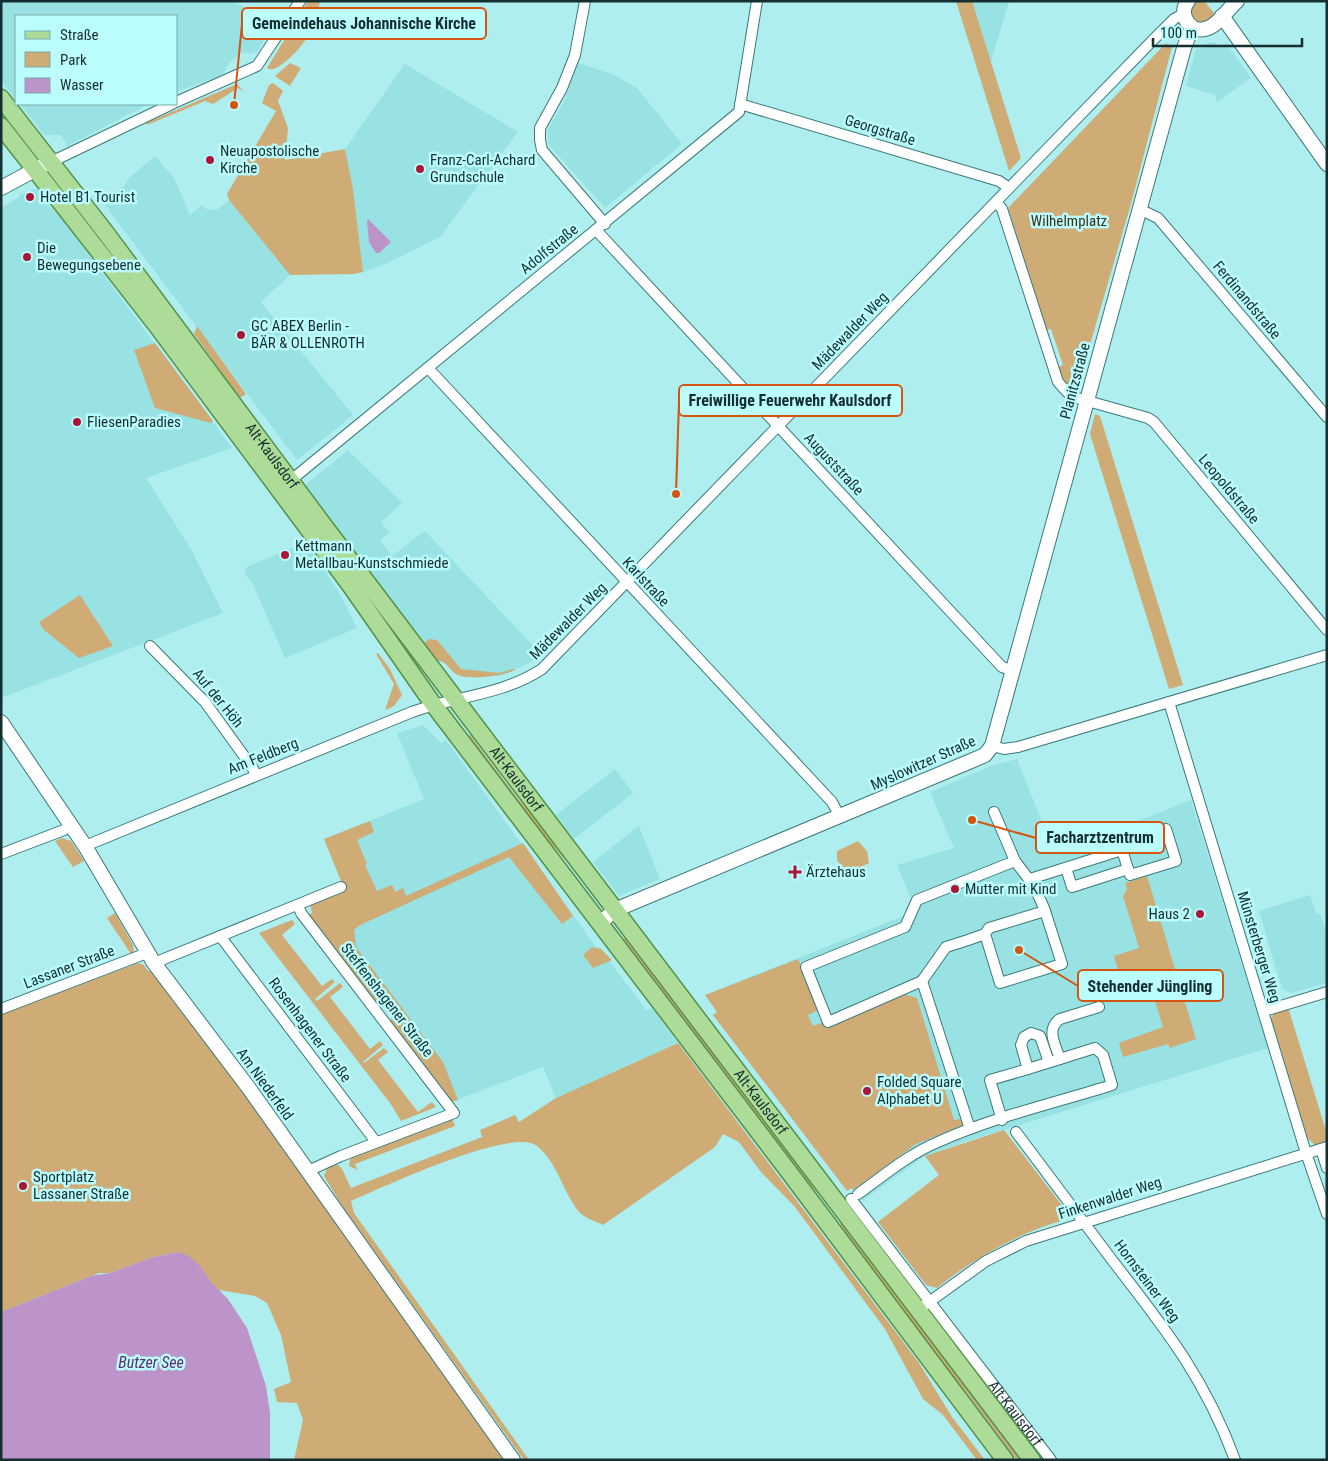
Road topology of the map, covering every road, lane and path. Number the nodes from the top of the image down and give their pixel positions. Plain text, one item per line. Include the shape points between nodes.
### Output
1 (300, 1) edge
2 (585, 1) edge
3 (758, 1) edge
4 (1236, 1) edge
5 (1185, 8) edge
6 (1222, 16) junction
7 (1192, 27) junction
8 (1, 98) edge
9 (178, 101) edge
10 (740, 104) junction
11 (170, 105) edge
12 (1, 126) edge
13 (51, 162) junction
14 (1327, 164) edge
15 (36, 169) junction
16 (1, 188) edge
17 (1009, 188) junction
18 (996, 202) junction
19 (1139, 209) junction
20 (605, 224) junction
21 (596, 230) junction
22 (428, 368) junction
23 (1086, 401) junction
24 (1327, 418) edge
25 (778, 426) junction
26 (290, 481) junction
27 (627, 583) junction
28 (1327, 630) edge
29 (150, 646) dead end
30 (1327, 655) edge
31 (1011, 670) junction
32 (455, 699) junction
33 (1170, 702) junction
34 (433, 704) junction
35 (1, 722) edge
36 (992, 746) junction
37 (256, 776) junction
38 (994, 812) dead end
39 (840, 817) junction
40 (71, 826) junction
41 (1166, 829) dead end
42 (85, 846) junction
43 (1, 854) edge
44 (1015, 861) junction
45 (1066, 868) junction
46 (1128, 869) junction
47 (1030, 880) junction
48 (341, 887) dead end
49 (298, 905) junction
50 (614, 910) junction
51 (1046, 911) junction
52 (600, 924) junction
53 (985, 934) junction
54 (220, 936) junction
55 (150, 958) junction
56 (922, 981) junction
57 (1327, 992) edge
58 (1099, 1007) dead end
59 (1, 1009) edge
60 (1264, 1011) junction
61 (1055, 1060) junction
62 (1028, 1069) junction
63 (1002, 1120) junction
64 (970, 1129) junction
65 (1016, 1132) dead end
66 (376, 1142) junction
67 (1324, 1148) edge
68 (1306, 1153) junction
69 (1327, 1168) edge
70 (308, 1171) junction
71 (1325, 1199) edge
72 (1327, 1214) edge
73 (1083, 1221) junction
74 (924, 1306) junction
75 (513, 1460) edge
76 (1005, 1460) edge
77 (1032, 1460) edge
78 (1051, 1460) edge
79 (1235, 1460) edge

1 - 9 street via 257,66
2 - 20 street via 575,55 539,137 542,150
3 - 10 street, Adolfstraße
4 - 6 street
5 - 7 street
5 - 17 street, Mädewalder Weg
6 - 7 street via 1209,28
6 - 14 street
7 - 19 street, Planitzstraße
8 - 13 main road, Alt-Kaulsdorf
10 - 17 street, Georgstraße via 1002,182
10 - 20 street, Adolfstraße via 739,112
11 - 13 street
12 - 15 main road, Alt-Kaulsdorf
13 - 15 street
13 - 26 main road, Alt-Kaulsdorf
15 - 16 street
15 - 34 main road, Alt-Kaulsdorf via 352,589
17 - 18 street, Mädewalder Weg
18 - 23 street via 1002,209 1058,382 1073,397
18 - 25 street, Mädewalder Weg
19 - 23 street, Planitzstraße
19 - 24 street, Ferdinandstraße via 1158,218
20 - 21 street, Adolfstraße
21 - 22 street, Adolfstraße
21 - 25 street, Auguststraße
22 - 26 street, Adolfstraße
22 - 27 street, Karlstraße
23 - 28 street, Leopoldstraße via 1154,422
23 - 31 street, Planitzstraße
25 - 27 street, Mädewalder Weg
25 - 31 street, Auguststraße via 1002,667
26 - 32 main road, Alt-Kaulsdorf
27 - 32 street, Mädewalder Weg via 542,669 505,688
27 - 39 street, Karlstraße via 832,802
29 - 37 street, Auf der Höh via 205,702
30 - 33 street, Myslowitzer Straße
31 - 36 street, Planitzstraße
32 - 34 street, Am Feldberg
32 - 50 main road, Alt-Kaulsdorf
33 - 36 street, Myslowitzer Straße via 1009,749
33 - 60 street, Münsterberger Weg
34 - 37 street, Am Feldberg
34 - 52 main road, Alt-Kaulsdorf
35 - 40 street, Am Niederfeld
36 - 39 street, Myslowitzer Straße via 985,755
37 - 42 street, Am Feldberg
38 - 44 street
39 - 50 street, Myslowitzer Straße
40 - 42 street, Am Niederfeld
40 - 43 street
41 - 46 street via 1176,861 1130,876
42 - 55 street, Am Niederfeld
44 - 47 street
44 - 56 street via 930,893 917,900 905,927 806,967 828,1022
45 - 46 street via 1122,850
45 - 46 street via 1072,887
45 - 47 street
47 - 51 street
48 - 49 street
49 - 54 street
49 - 66 street, Steffenshagener Straße via 454,1113
50 - 52 street, Myslowitzer Straße
50 - 74 main road, Alt-Kaulsdorf
51 - 53 street via 989,928
51 - 53 street via 1062,964 1000,983
52 - 76 main road, Alt-Kaulsdorf
53 - 56 street via 946,947
54 - 55 street
54 - 66 street, Rosenhagener Straße
55 - 59 street, Lassaner Straße
55 - 70 street, Am Niederfeld
56 - 64 street
57 - 60 street
58 - 61 street via 1055,1023 1052,1034
60 - 68 street, Münsterberger Weg
61 - 62 street
61 - 62 street via 1042,1038 1029,1034 1021,1045
61 - 63 street via 1095,1048 1103,1054 1112,1085
62 - 63 street via 990,1080
63 - 64 street
64 - 74 street, Alt-Kaulsdorf via 916,1153 854,1197
65 - 73 street, Hornsteiner Weg
66 - 70 street
67 - 68 street, Finkenwalder Weg
67 - 69 street
68 - 71 street, Münsterberger Weg
68 - 73 street, Finkenwalder Weg
70 - 75 street, Am Niederfeld
71 - 72 street, Münsterberger Weg
73 - 74 street, Finkenwalder Weg via 1026,1241 986,1261
73 - 79 street, Hornsteiner Weg via 1196,1374 1223,1426
74 - 77 main road, Alt-Kaulsdorf
74 - 78 street, Alt-Kaulsdorf

